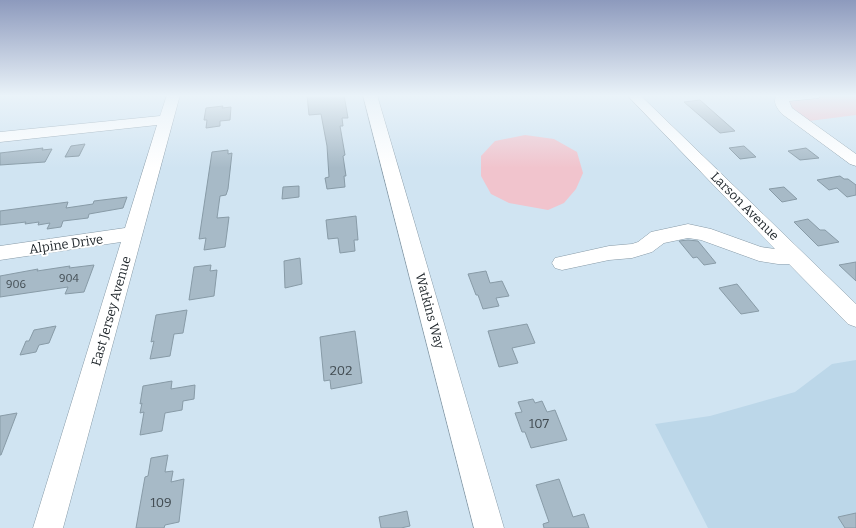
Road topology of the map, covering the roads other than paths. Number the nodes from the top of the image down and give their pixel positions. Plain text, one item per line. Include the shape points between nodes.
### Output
1 (166, 120) joint
2 (377, 120) edge
3 (658, 120) edge
4 (799, 120) edge
5 (0, 138) edge
6 (856, 161) edge
7 (133, 234) junction
8 (0, 253) edge
9 (794, 256) junction
10 (562, 263) dead end
11 (856, 318) edge
12 (48, 528) edge
13 (490, 528) edge

1 - 5 street
1 - 7 street, East Jersey Avenue
2 - 13 street, Watkins Way
3 - 9 street, Larson Avenue
4 - 6 street
7 - 8 street, Alpine Drive
7 - 12 street, East Jersey Avenue
9 - 10 street via 759,254 704,234 688,231 658,237 646,247 632,251
9 - 11 street, Larson Avenue

